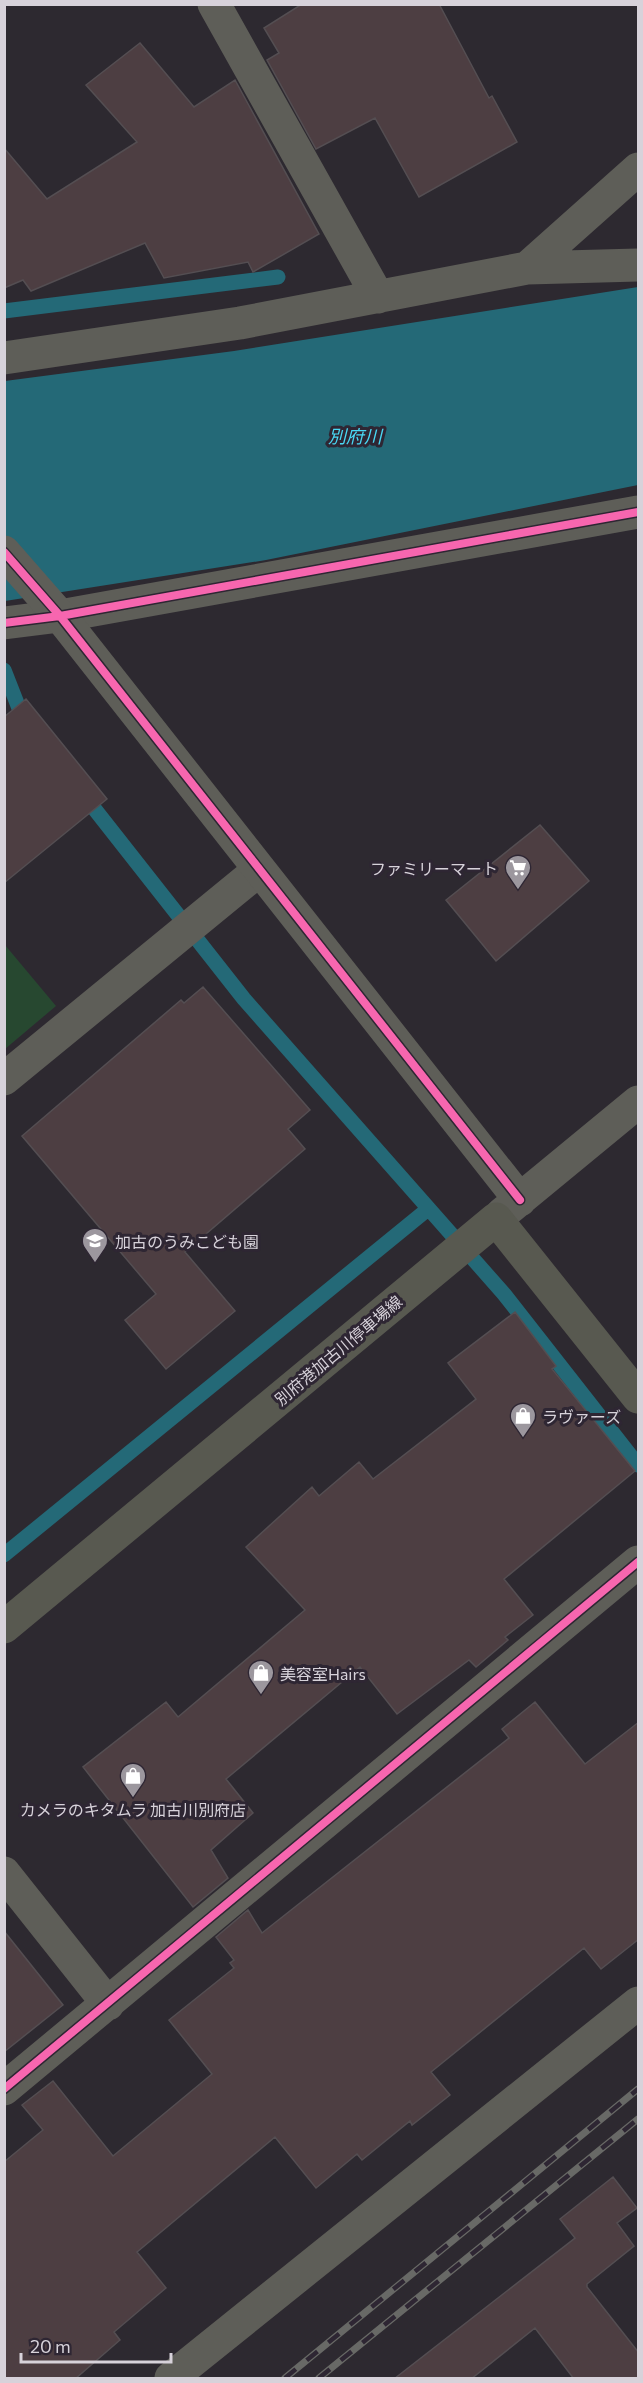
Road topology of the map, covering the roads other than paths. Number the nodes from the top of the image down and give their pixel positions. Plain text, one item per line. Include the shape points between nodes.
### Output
1 (214, 4) edge
2 (639, 169) edge
3 (639, 265) edge
4 (527, 268) junction
5 (378, 297) junction
6 (4, 358) edge
7 (639, 512) edge
8 (4, 552) edge
9 (60, 616) junction
10 (4, 623) edge
11 (259, 870) junction
12 (4, 1079) edge
13 (639, 1102) edge
14 (502, 1215) junction
15 (639, 1397) edge
16 (639, 1562) edge
17 (4, 1628) edge
18 (4, 1873) edge
19 (639, 2003) edge
20 (108, 2004) junction
21 (4, 2089) edge
22 (171, 2379) edge

1 - 5 street
2 - 4 street
3 - 4 street
4 - 5 street
5 - 6 street via 240,323
7 - 9 street
8 - 9 street
9 - 10 street
9 - 11 street
11 - 12 street
11 - 14 street
13 - 14 street
14 - 15 main road
14 - 17 main road, 別府港加古川停車場線
16 - 20 street
18 - 20 street
19 - 22 street
20 - 21 street

